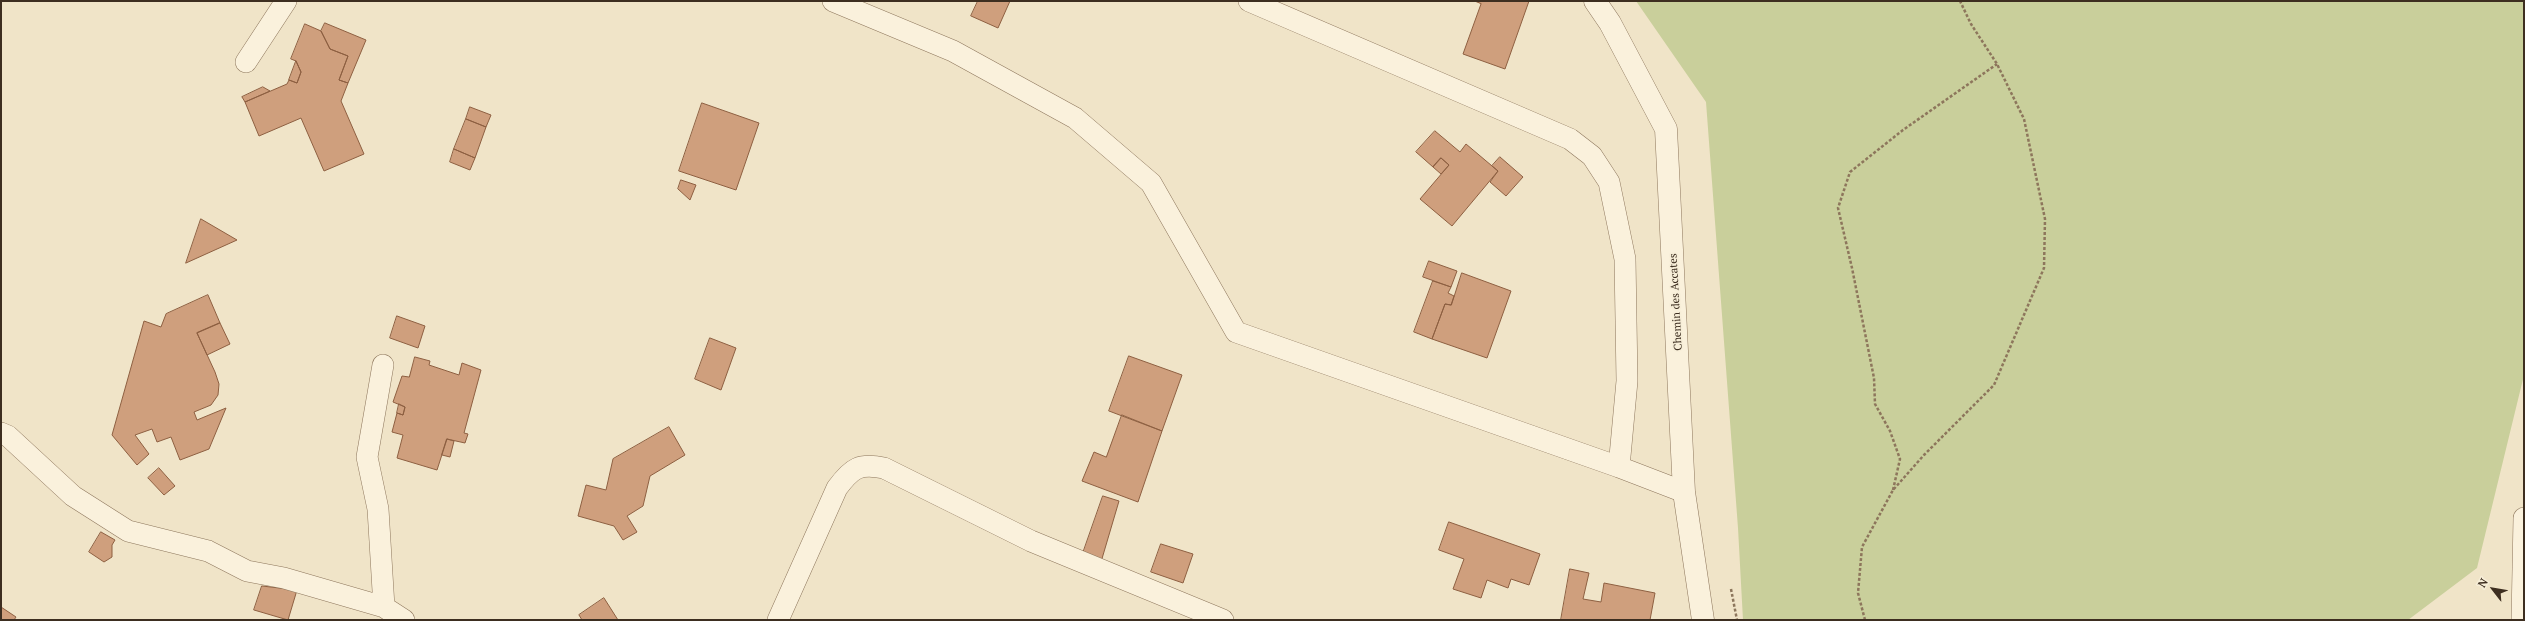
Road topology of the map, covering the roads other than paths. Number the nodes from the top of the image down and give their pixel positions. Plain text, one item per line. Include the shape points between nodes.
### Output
1 (286, 1) edge
2 (833, 1) edge
3 (1249, 1) edge
4 (1595, 1) edge
5 (246, 62) dead end
6 (383, 365) dead end
7 (1, 433) edge
8 (1619, 467) junction
9 (1684, 492) junction
10 (2524, 518) edge
11 (384, 607) junction
12 (404, 620) edge
13 (778, 620) edge
14 (1223, 620) edge
15 (1703, 620) edge
16 (2522, 620) edge

1 - 5 lane
2 - 8 lane via 952,51 1075,118 1151,183 1236,332
3 - 8 lane via 1570,139 1592,156 1610,182 1625,259 1627,381
4 - 9 street, Chemin des Accates via 1610,23 1666,129
6 - 11 lane via 368,457 378,508
7 - 11 lane via 8,436 73,496 128,531 208,551 247,571 284,578
8 - 9 lane
9 - 15 street, Chemin des Accates
10 - 16 lane
11 - 12 lane
13 - 14 lane via 837,488 849,471 868,465 884,468 1031,541

